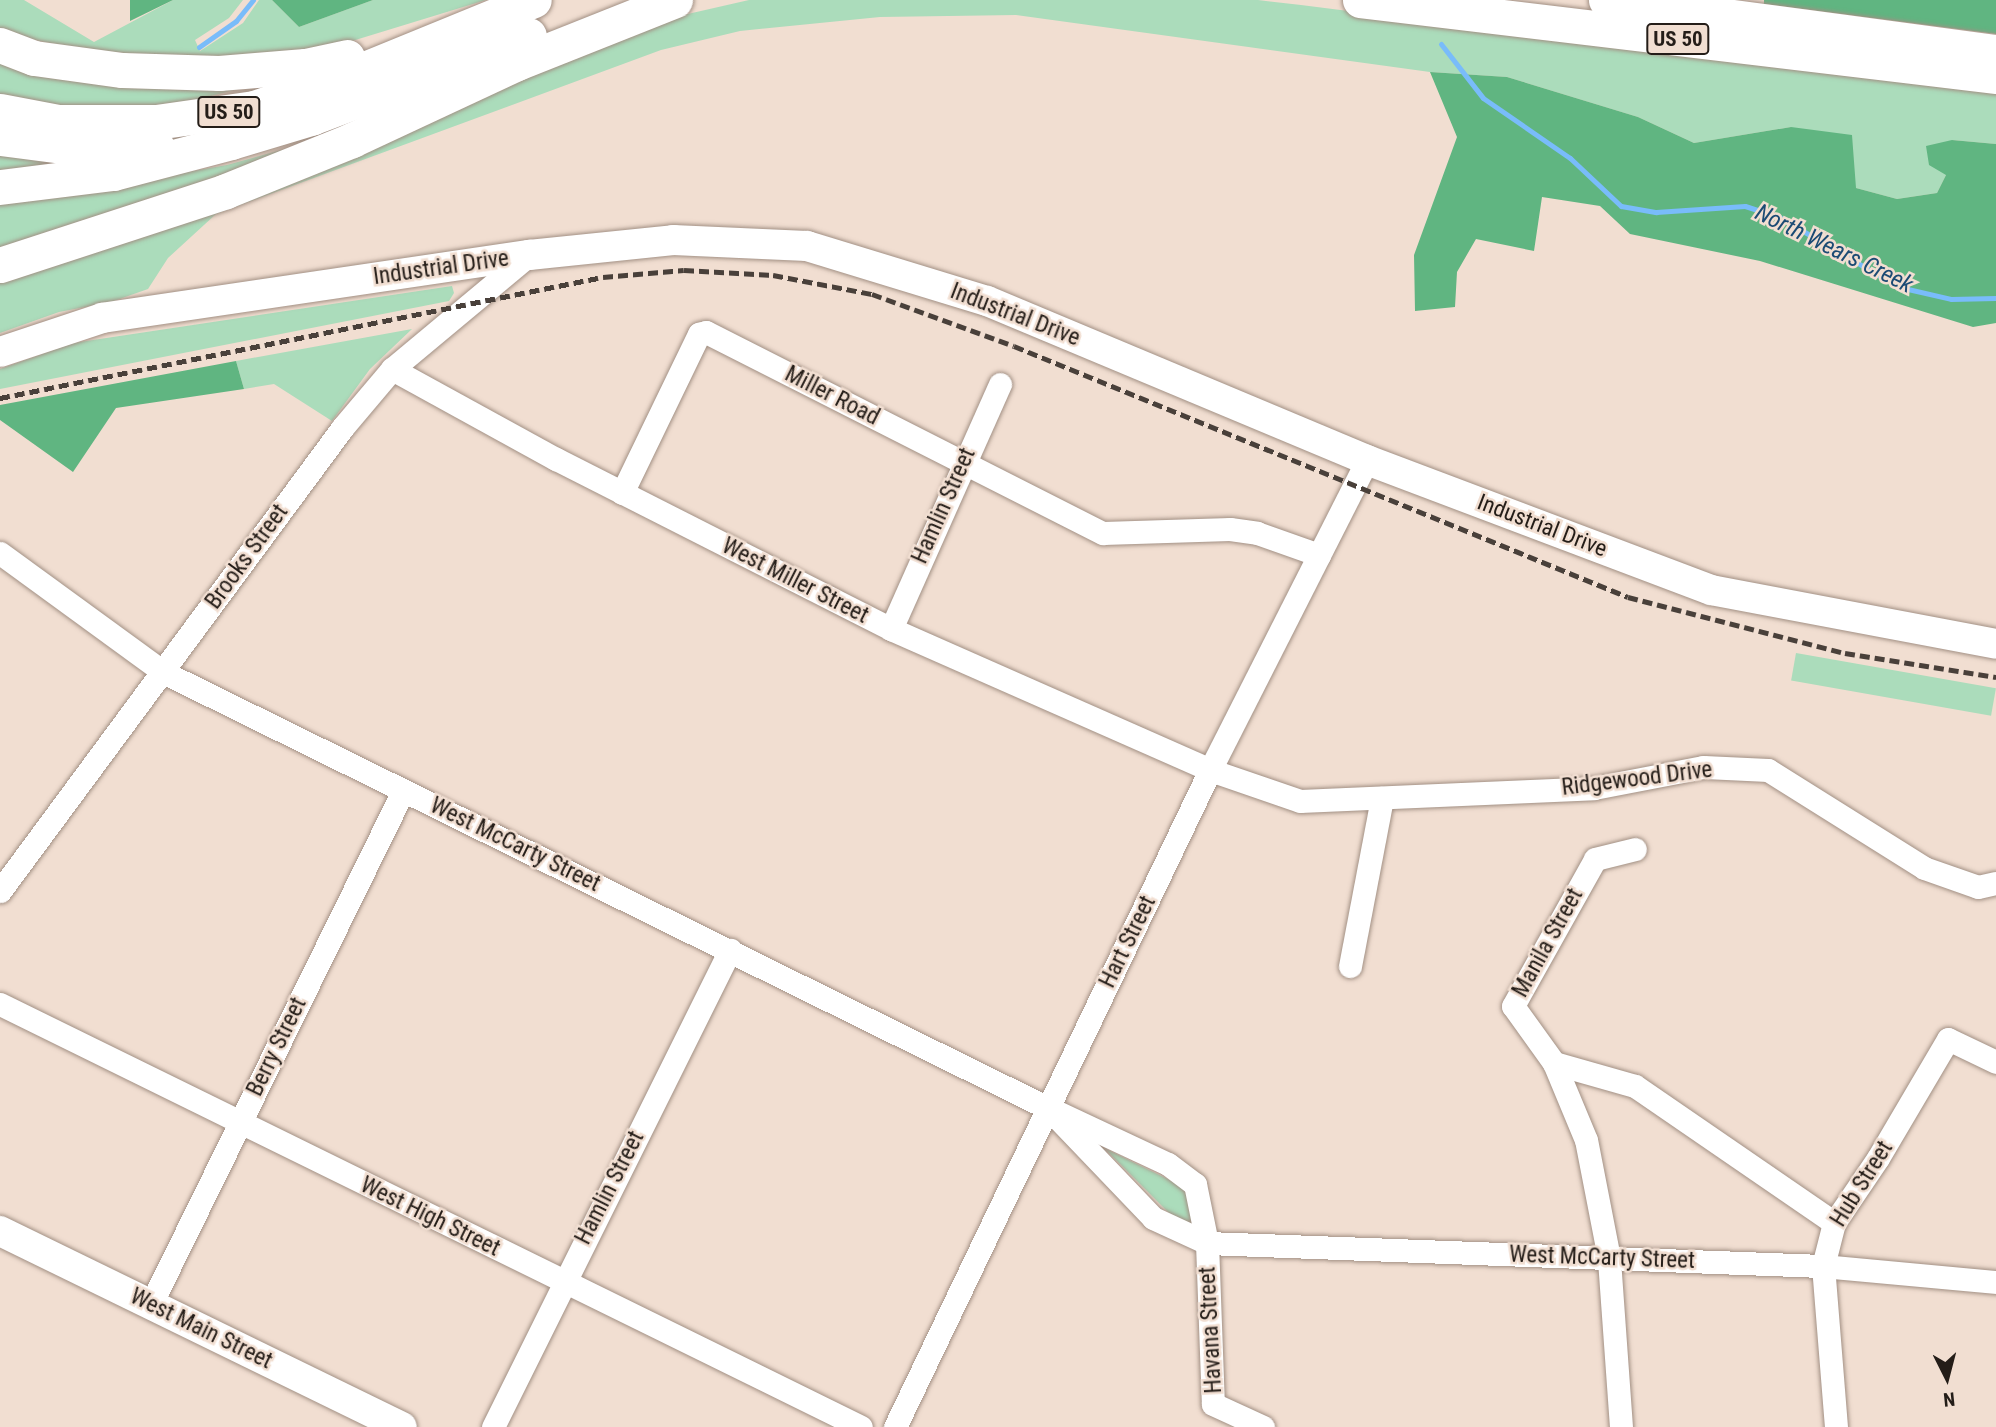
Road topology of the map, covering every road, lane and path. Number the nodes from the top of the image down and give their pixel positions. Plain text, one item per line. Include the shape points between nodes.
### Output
1 (534, 0) edge
2 (638, 0) edge
3 (675, 0) edge
4 (1360, 0) edge
5 (1606, 0) edge
6 (446, 35) junction
7 (0, 45) edge
8 (1996, 52) edge
9 (1996, 76) edge
10 (0, 111) edge
11 (0, 138) edge
12 (231, 142) junction
13 (0, 187) edge
14 (529, 255) junction
15 (0, 265) edge
16 (0, 352) edge
17 (392, 369) junction
18 (1000, 384) dead end
19 (1367, 460) junction
20 (964, 463) junction
21 (622, 493) junction
22 (0, 553) edge
23 (1319, 555) junction
24 (891, 629) junction
25 (1996, 644) edge
26 (163, 672) junction
27 (1210, 771) junction
28 (403, 791) junction
29 (1382, 798) junction
30 (1635, 849) dead end
31 (1996, 883) edge
32 (0, 891) edge
33 (730, 950) junction
34 (1350, 966) dead end
35 (0, 1004) edge
36 (1996, 1062) edge
37 (1554, 1063) junction
38 (1048, 1108) junction
39 (239, 1125) junction
40 (1834, 1223) junction
41 (0, 1231) edge
42 (1207, 1243) junction
43 (1609, 1258) junction
44 (1823, 1266) junction
45 (563, 1282) junction
46 (1996, 1282) edge
47 (150, 1304) junction
48 (402, 1427) edge
49 (493, 1427) edge
50 (861, 1427) edge
51 (895, 1427) edge
52 (1263, 1427) edge
53 (1622, 1427) edge
54 (1836, 1427) edge

1 - 6 highway, US 50
2 - 12 highway, US 50 via 432,70 312,118
3 - 15 highway via 517,63 352,140 226,191
4 - 9 highway, US 50
5 - 8 highway, US 50
6 - 7 highway via 306,66 219,73 122,70 34,58
6 - 10 highway, US 50 via 254,108 156,122 58,122
11 - 12 highway, US 50 via 126,149
12 - 13 highway via 113,173
14 - 16 main road, Industrial Drive via 102,318
14 - 17 street, Brooks Street
14 - 19 main road, Industrial Drive via 673,240 807,246 987,301
17 - 21 street, West Miller Street
17 - 26 street, Brooks Street via 343,427
18 - 20 street, Hamlin Street
19 - 23 street, Hart Street
19 - 25 main road, Industrial Drive via 1711,590
20 - 21 street, Miller Road via 706,332 699,334
20 - 23 street via 1103,533 1230,529
20 - 24 street, Hamlin Street
21 - 24 street, West Miller Street
22 - 26 street, West McCarty Street
23 - 27 street, Hart Street
24 - 27 street, West Miller Street
26 - 28 street, West McCarty Street
26 - 32 street, Brooks Street
27 - 29 street, Ridgewood Drive via 1300,801
27 - 38 street, Hart Street
28 - 33 street, West McCarty Street
28 - 39 street, Berry Street
29 - 31 street, Ridgewood Drive via 1594,788 1703,767 1769,770 1924,868 1978,887
29 - 34 street
30 - 37 street, Manila Street via 1595,859 1513,1006
33 - 38 street, West McCarty Street
33 - 45 street, Hamlin Street
35 - 39 street, West High Street
36 - 40 street, Hub Street via 1948,1039
37 - 40 street via 1634,1086
37 - 43 street, Manila Street via 1586,1140
38 - 42 street, West McCarty Street via 1153,1218
38 - 42 street, West McCarty Street via 1168,1164 1195,1184
38 - 51 street, Hart Street
39 - 45 street, West High Street
39 - 47 street, Berry Street
40 - 44 street, Hub Street
41 - 47 main road, West Main Street
42 - 43 street, West McCarty Street
42 - 52 street, Havana Street via 1213,1404
43 - 44 street, West McCarty Street
43 - 53 street, Manila Street
44 - 46 street, West McCarty Street
44 - 54 street, Hub Street
45 - 49 street, Hamlin Street
45 - 50 street, West High Street
47 - 48 main road, West Main Street

